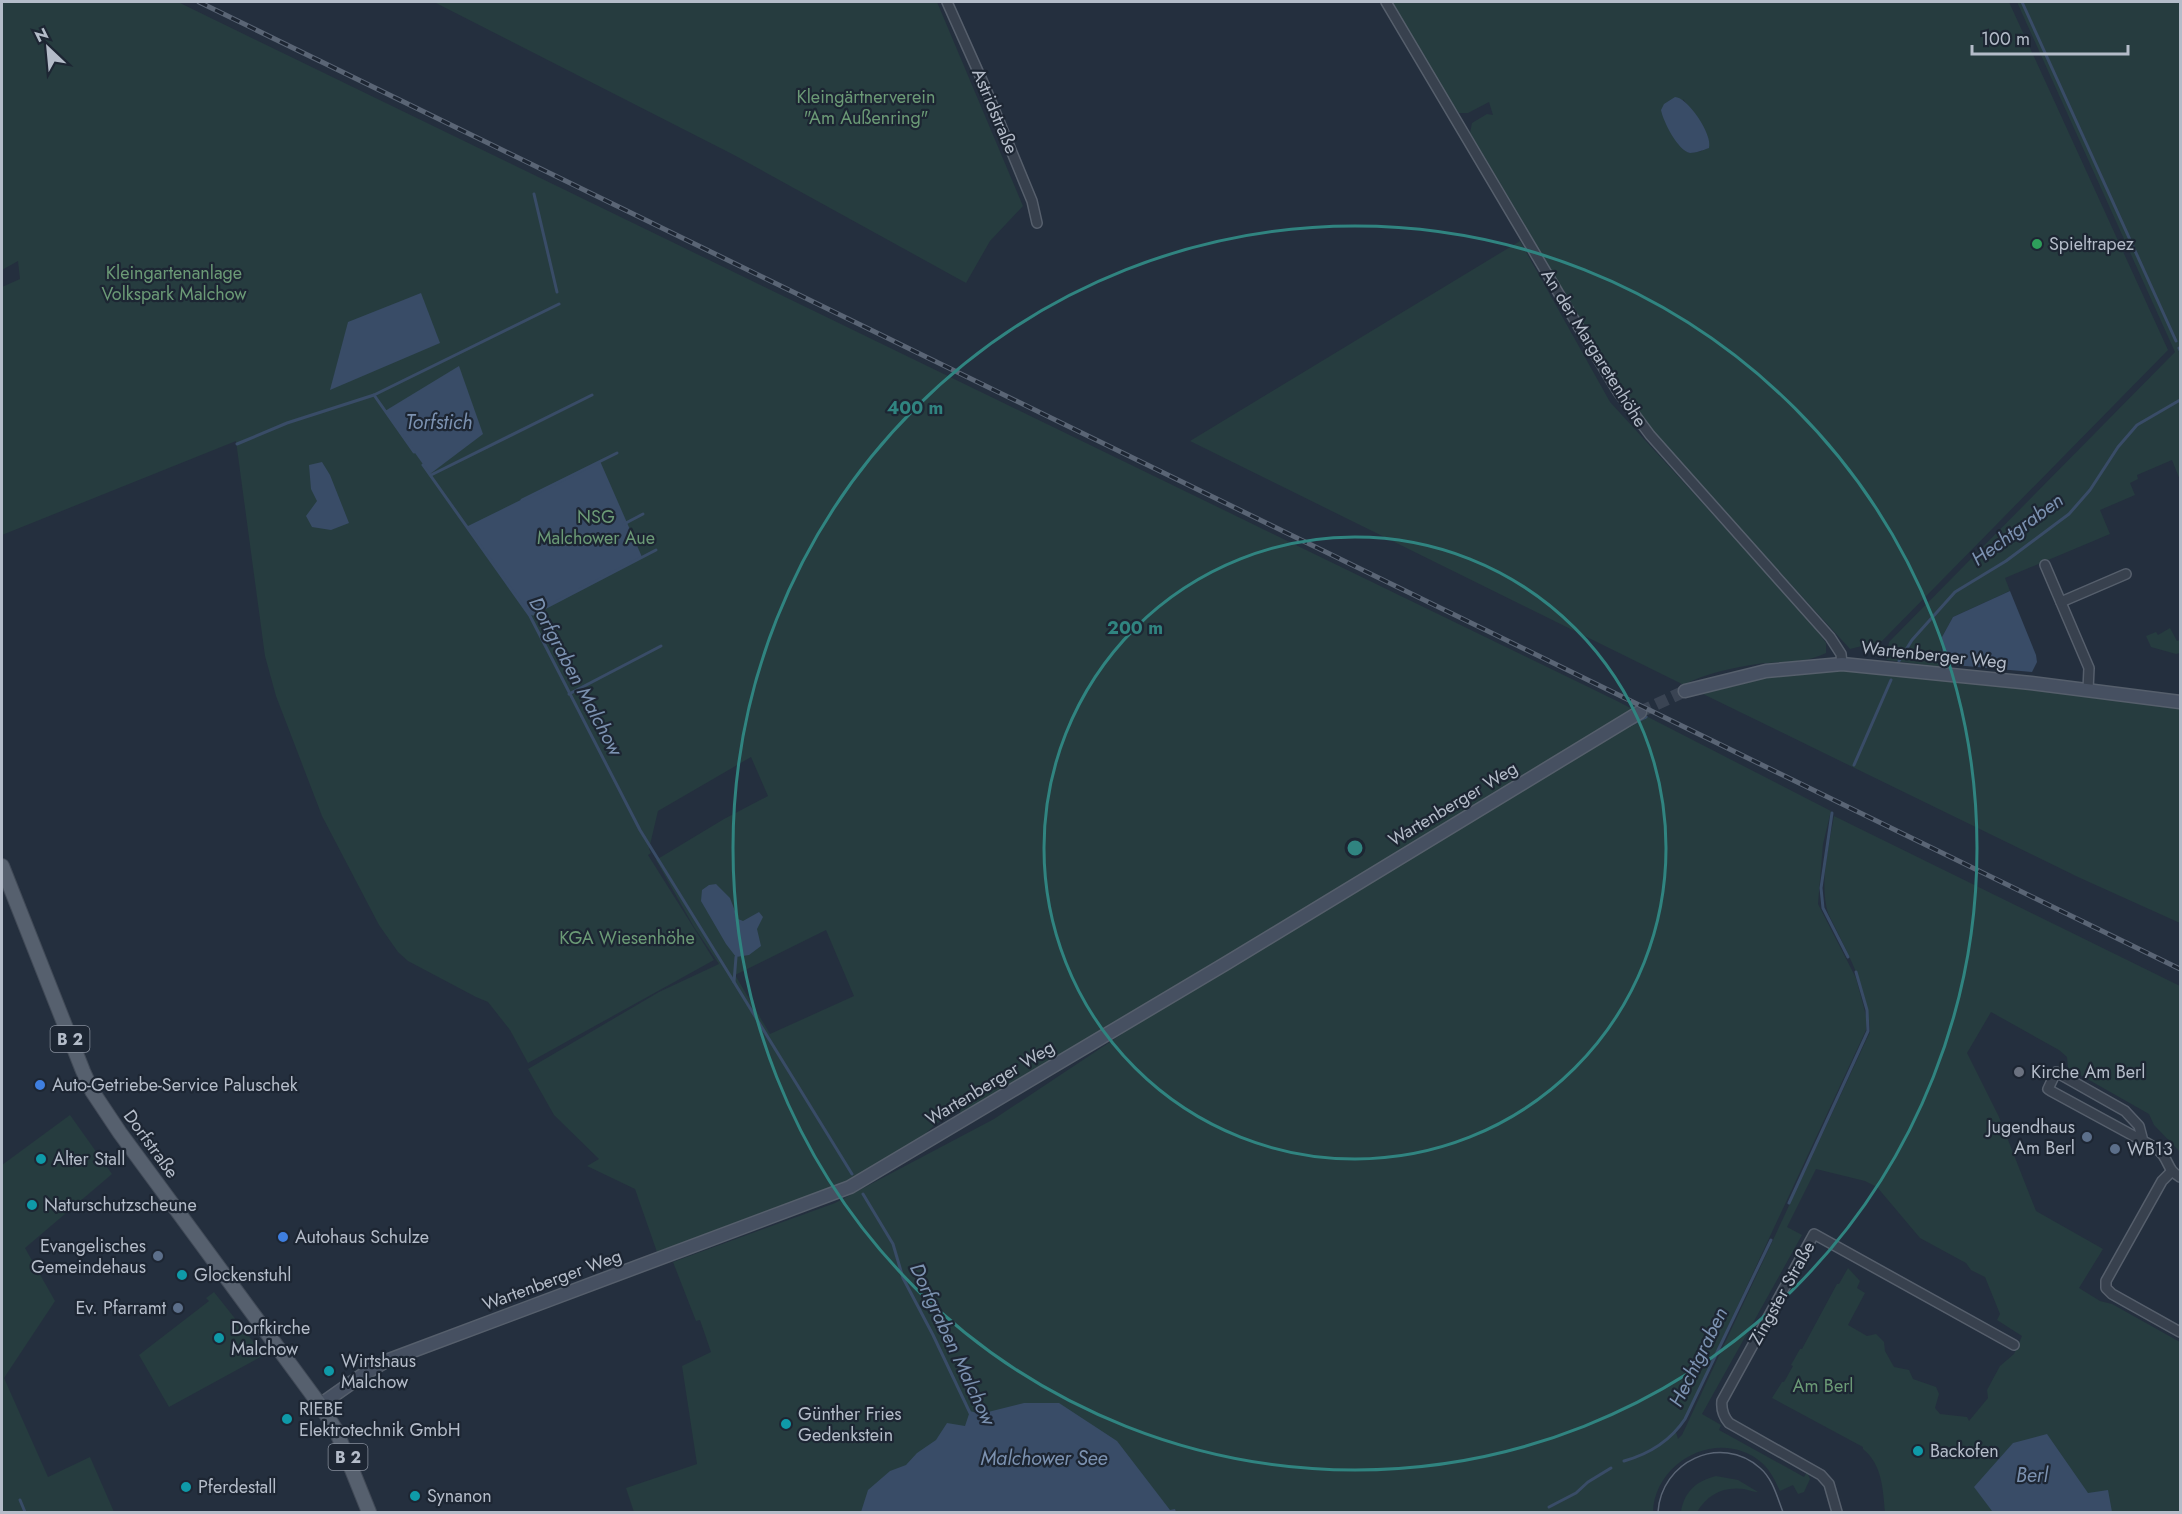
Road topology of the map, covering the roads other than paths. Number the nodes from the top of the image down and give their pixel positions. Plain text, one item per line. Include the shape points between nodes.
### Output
1 (947, 2) edge
2 (1386, 2) edge
3 (1036, 223) dead end
4 (2045, 565) dead end
5 (2126, 574) dead end
6 (2061, 602) junction
7 (1842, 664) junction
8 (2088, 690) junction
9 (1684, 691) tunnel mouth
10 (2181, 702) edge
11 (1640, 712) tunnel mouth
12 (2, 866) edge
13 (2143, 1141) junction
14 (2171, 1172) junction
15 (2181, 1177) edge
16 (2181, 1332) edge
17 (2014, 1345) dead end
18 (321, 1405) junction
19 (369, 1512) edge
20 (1838, 1512) edge

1 - 3 street, Astridstraße via 1028,192
2 - 7 street, An der Margaretenhöhe via 1632,413 1830,637 1841,654
4 - 6 street
5 - 6 street
6 - 8 street via 2089,669
7 - 8 main road, Wartenberger Weg
7 - 9 main road, Wartenberger Weg via 1766,671
8 - 10 main road, Wartenberger Weg
11 - 18 main road, Wartenberger Weg via 850,1187 386,1362
12 - 18 main road, Dorfstraße / B 2 via 92,1091
13 - 13 street via 2048,1089 2056,1072 2125,1111 2139,1126
13 - 14 street via 2162,1154
14 - 15 street
14 - 16 street via 2162,1181 2106,1281 2106,1288
17 - 20 street, Zingster Straße via 1814,1234 1721,1408 1729,1423 1821,1475 1829,1484
18 - 19 main road, Dorfstraße / B 2 via 336,1430

